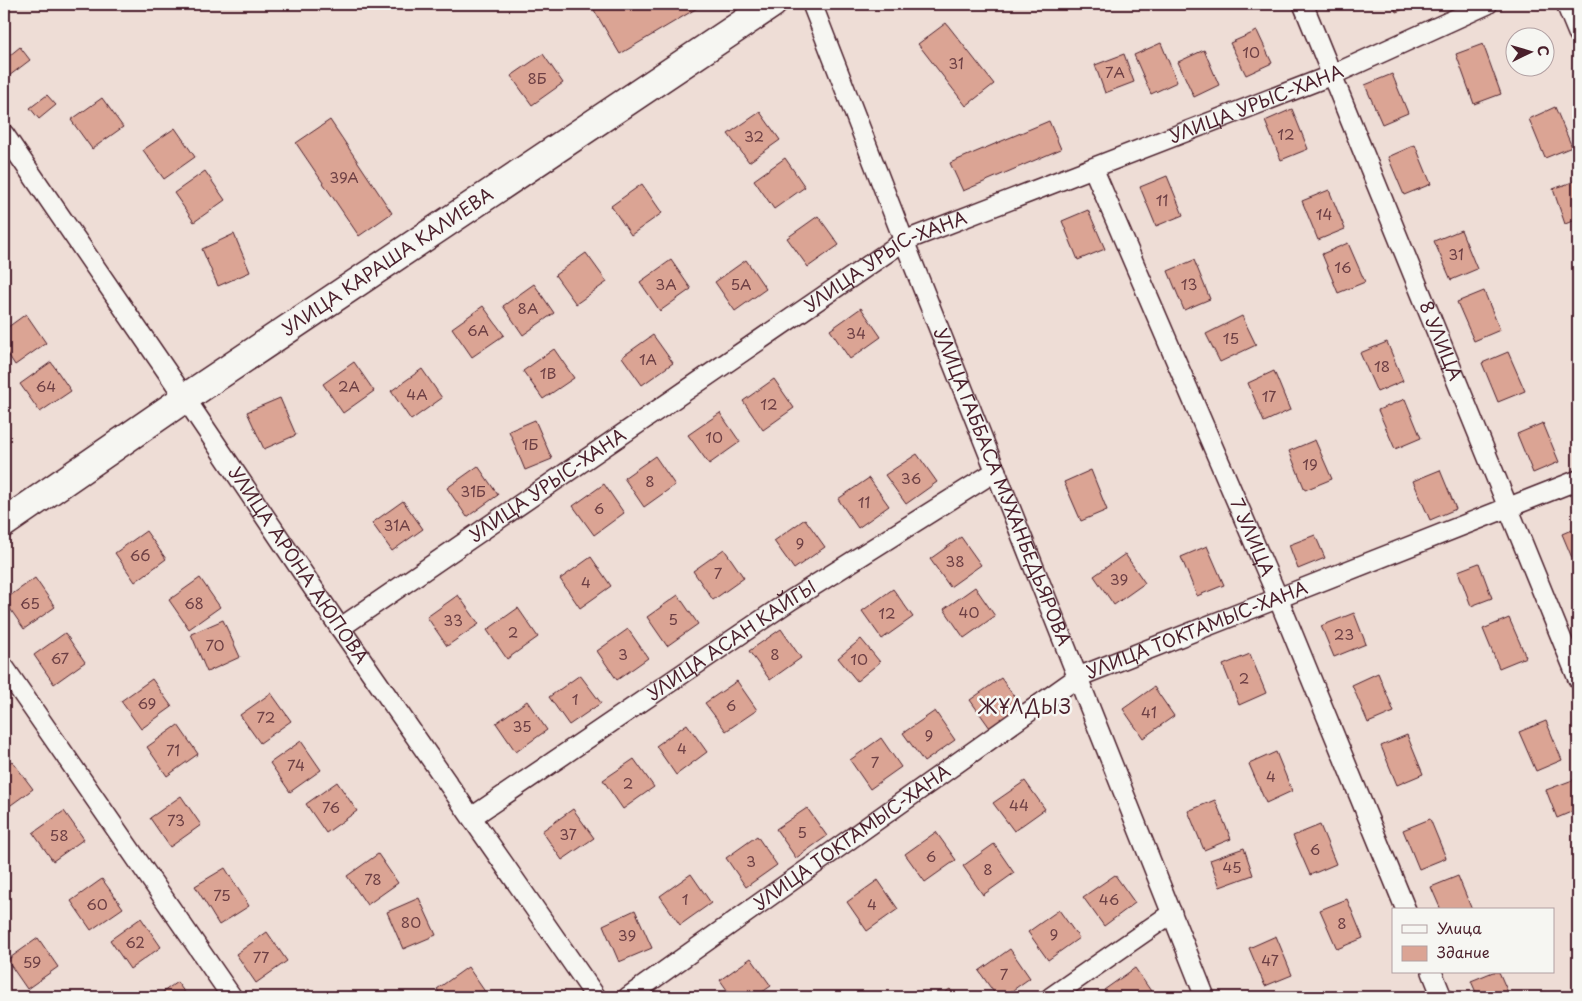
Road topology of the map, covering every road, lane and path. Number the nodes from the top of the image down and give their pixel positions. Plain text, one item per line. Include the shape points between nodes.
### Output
1 (772, 4) edge
2 (812, 4) edge
3 (1303, 4) edge
4 (1488, 4) edge
5 (1566, 4) edge
6 (1578, 33) edge
7 (1332, 75) junction
8 (4, 134) edge
9 (1093, 168) junction
10 (904, 241) junction
11 (185, 398) junction
12 (996, 471) junction
13 (1578, 480) edge
14 (1508, 508) junction
15 (4, 523) edge
16 (1278, 598) junction
17 (340, 628) junction
18 (4, 667) edge
19 (1078, 678) junction
20 (1578, 679) edge
21 (472, 818) junction
22 (1405, 908) edge
23 (1172, 913) junction
24 (1433, 974) edge
25 (232, 997) edge
26 (596, 997) edge
27 (628, 997) edge
28 (1051, 997) edge
29 (1205, 997) edge
30 (1442, 997) edge

1 - 11 street, УЛИЦА КАРАША КАЛИЕВА
2 - 10 street, УЛИЦА ГАББАСА МУХАНБЕДЬЯРОВА
3 - 7 street, 8 УЛИЦА
4 - 7 street, УЛИЦА УРЫС-ХАНА
5 - 6 street
7 - 9 street, УЛИЦА УРЫС-ХАНА
7 - 14 street, 8 УЛИЦА
8 - 11 street, УЛИЦА АРОНА АЮПОВА
9 - 10 street, УЛИЦА УРЫС-ХАНА
9 - 16 street, 7 УЛИЦА
10 - 12 street, УЛИЦА ГАББАСА МУХАНБЕДЬЯРОВА
10 - 17 street, УЛИЦА УРЫС-ХАНА
11 - 15 street, УЛИЦА КАРАША КАЛИЕВА
11 - 17 street, УЛИЦА АРОНА АЮПОВА
12 - 19 street, УЛИЦА ГАББАСА МУХАНБЕДЬЯРОВА
12 - 21 street, УЛИЦА АСАН КАЙГЫ via 791,600
13 - 14 street, УЛИЦА ТОКТАМЫС-ХАНА
14 - 16 street, УЛИЦА ТОКТАМЫС-ХАНА
14 - 20 street, 8 УЛИЦА
16 - 19 street, УЛИЦА ТОКТАМЫС-ХАНА
16 - 22 street, 7 УЛИЦА
17 - 21 street, УЛИЦА АРОНА АЮПОВА
18 - 25 street
19 - 23 street, УЛИЦА ГАББАСА МУХАНБЕДЬЯРОВА
19 - 27 street, УЛИЦА ТОКТАМЫС-ХАНА
21 - 26 street, УЛИЦА АРОНА АЮПОВА
23 - 28 street
23 - 29 street, УЛИЦА ГАББАСА МУХАНБЕДЬЯРОВА
24 - 30 street

